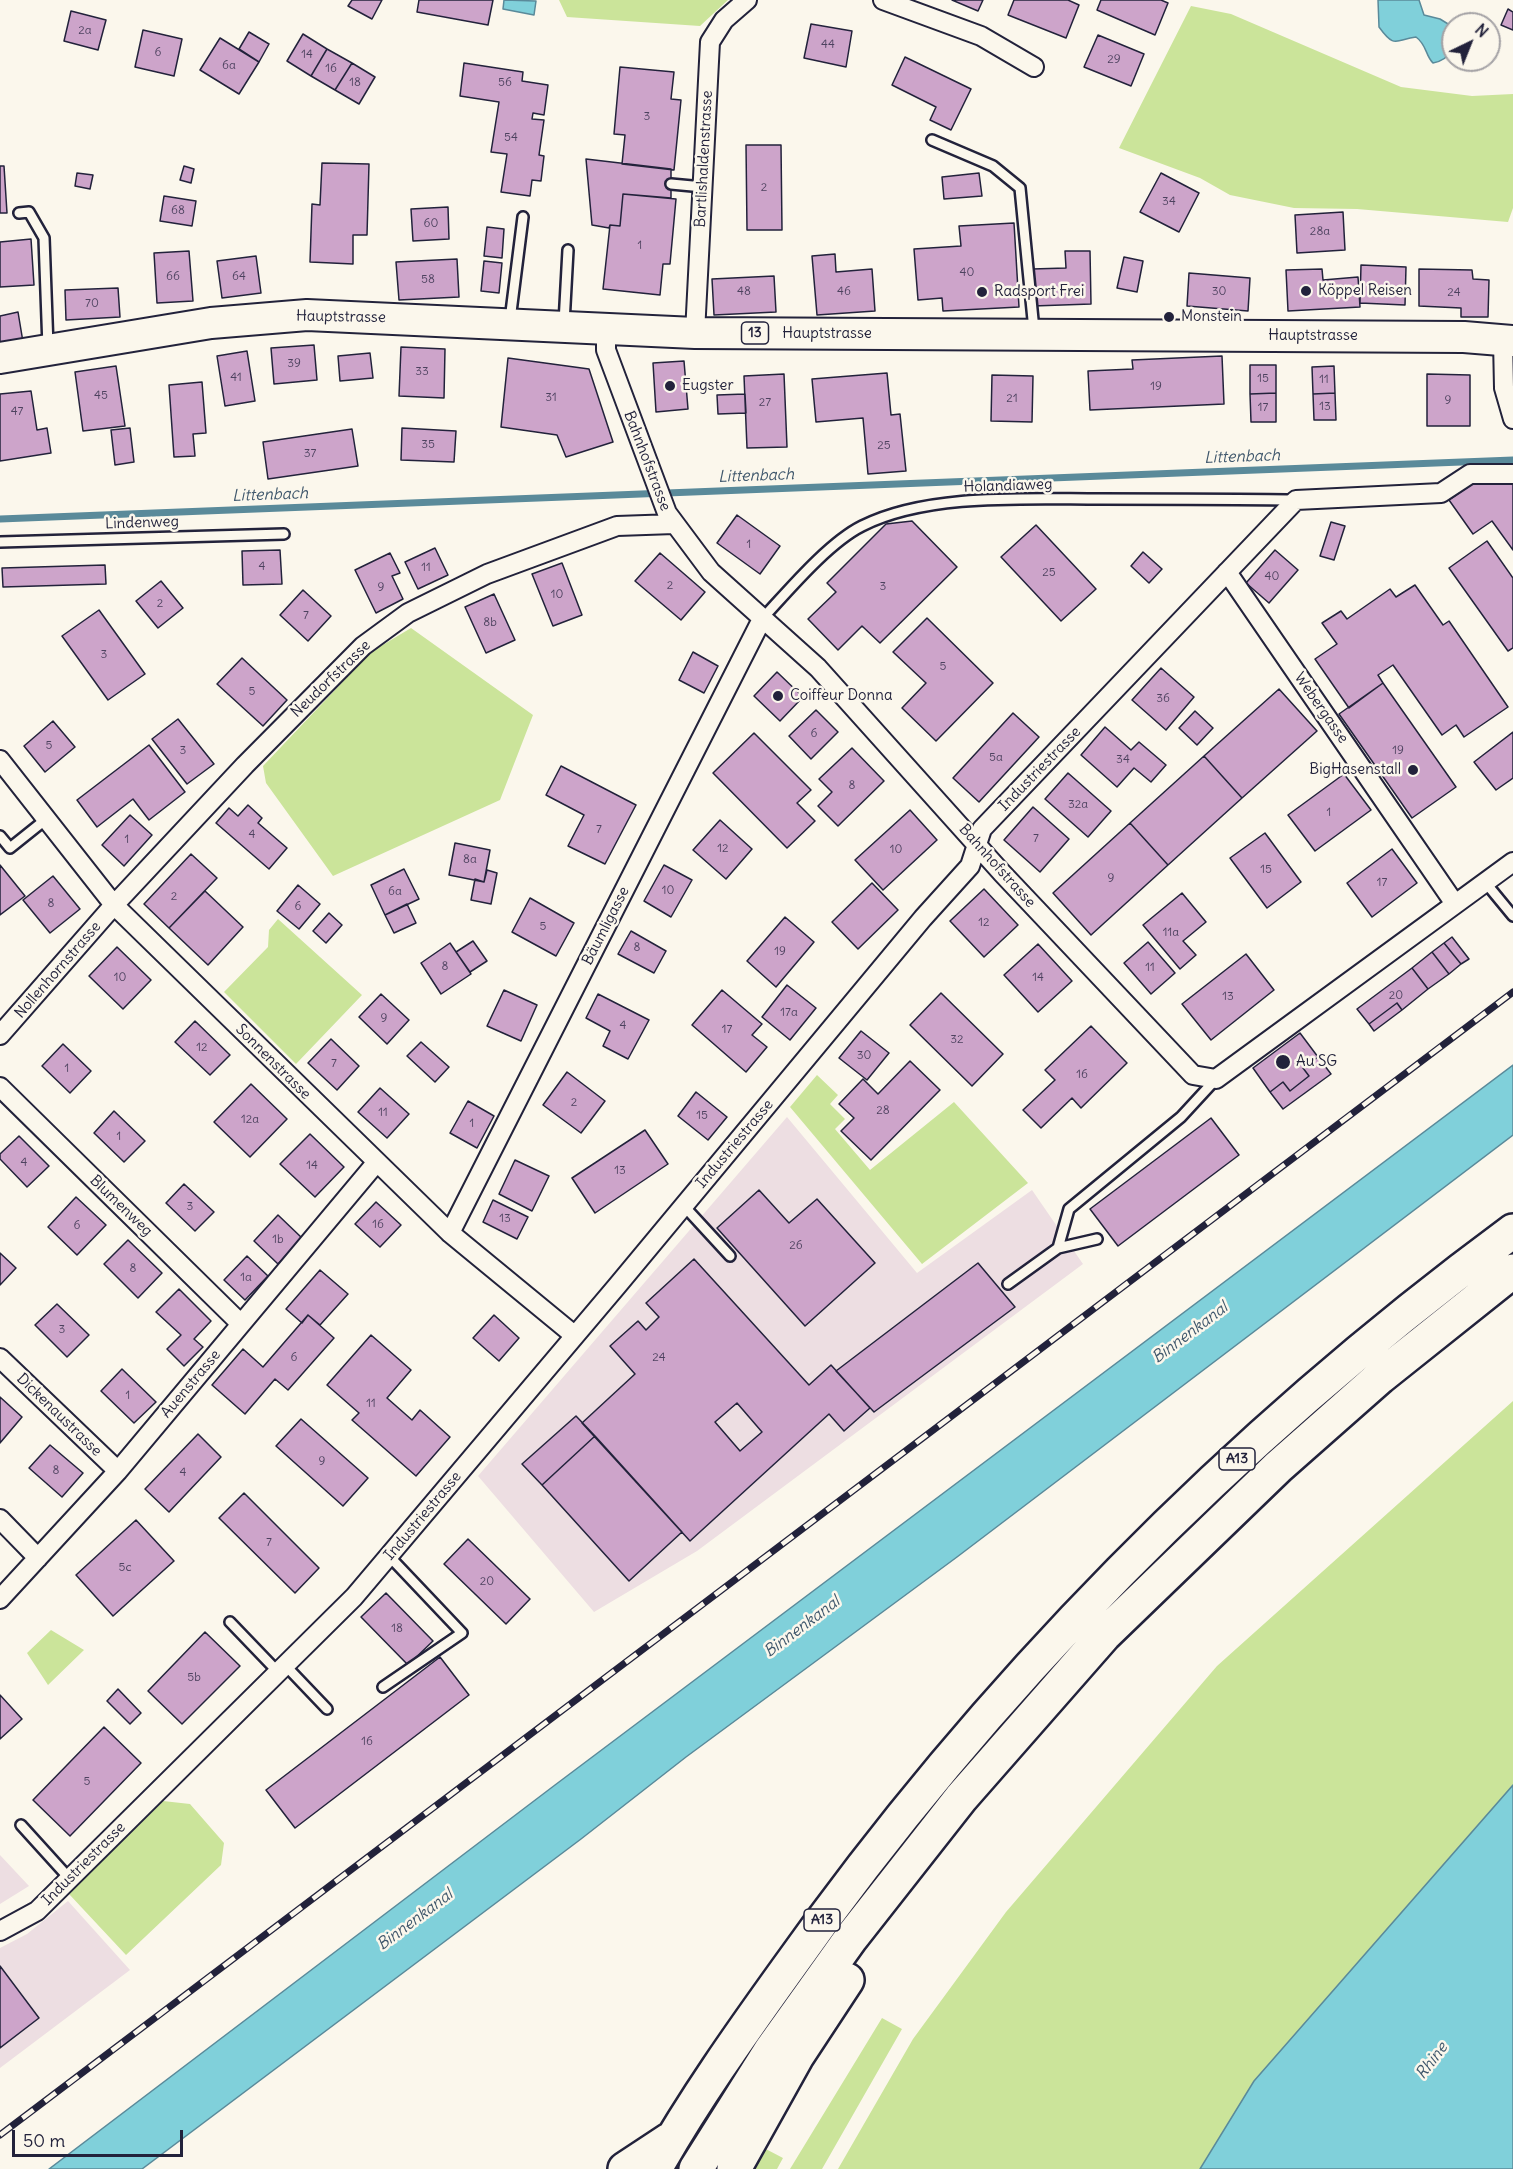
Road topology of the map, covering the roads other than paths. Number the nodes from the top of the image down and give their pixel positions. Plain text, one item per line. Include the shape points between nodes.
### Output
1 (747, 0) edge
2 (883, 0) edge
3 (1034, 67) dead end
4 (932, 140) dead end
5 (671, 184) dead end
6 (703, 187) junction
7 (19, 213) dead end
8 (523, 217) dead end
9 (568, 250) dead end
10 (509, 325) junction
11 (564, 328) junction
12 (606, 330) junction
13 (695, 333) junction
14 (1034, 333) junction
15 (1508, 340) edge
16 (48, 349) junction
17 (0, 358) edge
18 (1513, 419) edge
19 (1513, 474) edge
20 (1296, 500) junction
21 (670, 519) junction
22 (284, 534) dead end
23 (0, 542) edge
24 (1227, 572) junction
25 (762, 619) junction
26 (0, 760) edge
27 (45, 820) junction
28 (0, 836) edge
29 (976, 843) junction
30 (1513, 862) edge
31 (1485, 882) junction
32 (1455, 904) junction
33 (114, 905) junction
34 (1513, 916) edge
35 (0, 1035) edge
36 (1216, 1079) junction
37 (0, 1088) edge
38 (376, 1163) junction
39 (684, 1206) junction
40 (1513, 1230) edge
41 (450, 1233) junction
42 (1097, 1239) dead end
43 (1058, 1248) junction
44 (730, 1256) dead end
45 (1513, 1271) edge
46 (1008, 1284) dead end
47 (241, 1324) junction
48 (574, 1335) junction
49 (0, 1358) edge
50 (118, 1471) junction
51 (0, 1519) edge
52 (388, 1556) junction
53 (38, 1558) junction
54 (0, 1599) edge
55 (230, 1622) dead end
56 (281, 1668) junction
57 (383, 1687) dead end
58 (327, 1709) dead end
59 (961, 1798) junction
60 (21, 1825) dead end
61 (69, 1878) junction
62 (0, 1931) edge
63 (673, 2137) junction
64 (625, 2169) edge
65 (655, 2169) edge
66 (696, 2169) edge
67 (734, 2169) edge

1 - 6 street, Bartlishaldenstrasse via 724,20 710,42
2 - 3 street via 981,36
4 - 14 lane via 993,166 1020,188
5 - 6 lane
6 - 13 street, Bartlishaldenstrasse
7 - 16 lane via 29,212 44,238
8 - 10 lane
9 - 11 lane
10 - 11 main road, Hauptstrasse / 13
10 - 16 main road, Hauptstrasse / 13 via 307,315 211,323
11 - 12 main road, Hauptstrasse / 13
12 - 13 main road, Hauptstrasse / 13
12 - 21 street, Bahnhofstrasse via 606,350
13 - 14 main road, Hauptstrasse / 13
14 - 15 main road, Hauptstrasse / 13
15 - 18 street via 1504,388
16 - 17 main road, Hauptstrasse / 13
19 - 20 street via 1470,474 1441,493
20 - 24 street, Industriestrasse
20 - 25 lane, Holandiaweg via 1034,499 925,505 885,515 858,528 808,569
21 - 25 street, Bahnhofstrasse via 711,572
21 - 33 street, Neudorfstrasse via 617,526 487,574 408,614 363,646 317,691
22 - 23 lane, Lindenweg
24 - 29 street, Industriestrasse via 982,829
24 - 32 street, Webergasse
25 - 29 street, Bahnhofstrasse via 818,668
25 - 41 street, Bäumligasse
26 - 27 street, Sonnenstrasse
27 - 28 lane via 10,848
27 - 33 street, Sonnenstrasse
29 - 36 street, Bahnhofstrasse via 1193,1075
29 - 39 street, Industriestrasse via 970,866
30 - 31 street
31 - 32 street
31 - 34 lane
32 - 36 street
33 - 35 street, Nollenhornstrasse
33 - 38 street, Sonnenstrasse
36 - 43 lane via 1180,1117 1069,1209
37 - 47 street, Blumenweg
38 - 41 street, Sonnenstrasse
38 - 47 street, Auenstrasse
39 - 44 lane
39 - 48 street, Industriestrasse
40 - 63 highway, A13 via 1353,1355 1166,1527 1061,1635 910,1807 822,1920
41 - 48 street, Sonnenstrasse
42 - 43 lane
43 - 46 lane
45 - 59 highway, A13 via 1380,1377 1198,1543 1104,1635
47 - 50 street, Auenstrasse
48 - 52 street, Industriestrasse
49 - 50 street, Dickenaustrasse
50 - 53 street, Auenstrasse
51 - 53 street
52 - 56 street, Industriestrasse via 354,1597
52 - 57 lane via 462,1633
53 - 54 street, Auenstrasse
55 - 56 lane
56 - 58 lane
56 - 61 street, Industriestrasse
59 - 66 highway, A13 via 851,1938 771,2050
59 - 67 highway, A13 via 947,1845 873,1940 797,2056
60 - 61 lane
61 - 62 street, Industriestrasse via 37,1911
63 - 64 highway, A13
63 - 65 highway, A13

